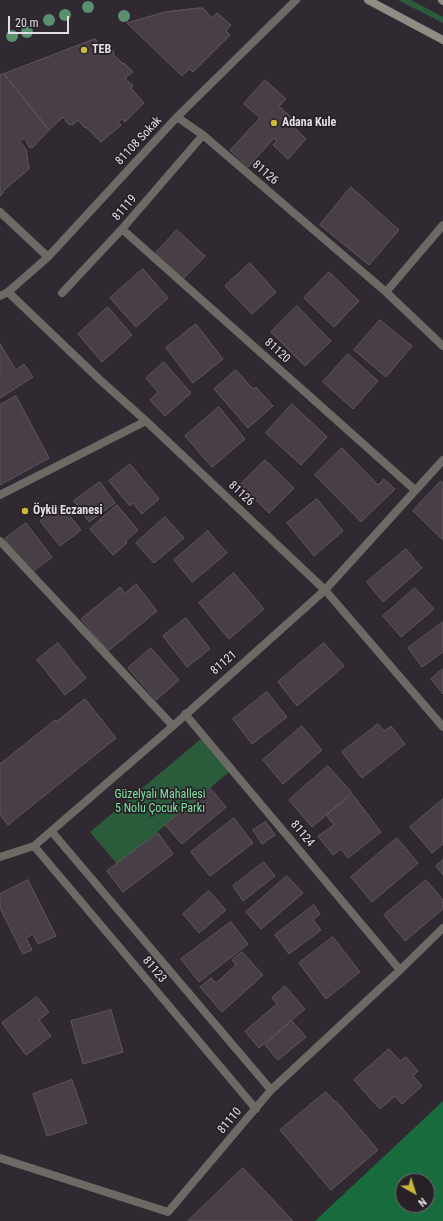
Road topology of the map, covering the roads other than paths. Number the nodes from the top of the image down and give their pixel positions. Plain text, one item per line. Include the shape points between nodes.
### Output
1 (296, 0) edge
2 (368, 0) edge
3 (443, 40) edge
4 (177, 117) junction
5 (203, 135) junction
6 (0, 212) edge
7 (443, 225) edge
8 (122, 229) junction
9 (48, 257) junction
10 (8, 292) junction
11 (386, 292) junction
12 (62, 293) dead end
13 (0, 296) edge
14 (443, 346) edge
15 (146, 421) junction
16 (443, 460) edge
17 (415, 490) junction
18 (0, 495) edge
19 (0, 541) edge
20 (325, 590) junction
21 (186, 714) junction
22 (173, 726) junction
23 (443, 727) edge
24 (52, 832) junction
25 (34, 846) junction
26 (0, 857) edge
27 (443, 928) edge
28 (400, 970) junction
29 (271, 1090) junction
30 (256, 1109) junction
31 (0, 1158) edge

1 - 4 street, 81108 Sokak
2 - 3 street
4 - 5 street, 81126
4 - 9 street, 81108 Sokak
5 - 8 street, 81119
5 - 11 street, 81126
6 - 9 street
7 - 11 street
8 - 12 street, 81119
8 - 17 street, 81120
9 - 10 street, 81108 Sokak
10 - 13 street, 81108 Sokak
10 - 15 street, 81126
11 - 14 street, 81126
15 - 18 street
15 - 20 street, 81126
16 - 17 street, 81121
17 - 20 street, 81121
19 - 22 street
20 - 21 street, 81121
20 - 23 street, 81126
21 - 22 street, 81121
21 - 28 street, 81124
22 - 24 street, 81121
24 - 25 street, 81121
24 - 29 street, 81123
25 - 26 street, 81121
25 - 30 street, 81123
27 - 28 street, 81110
28 - 29 street, 81110
29 - 30 street, 81110
30 - 31 street, 81110 via 168,1212

